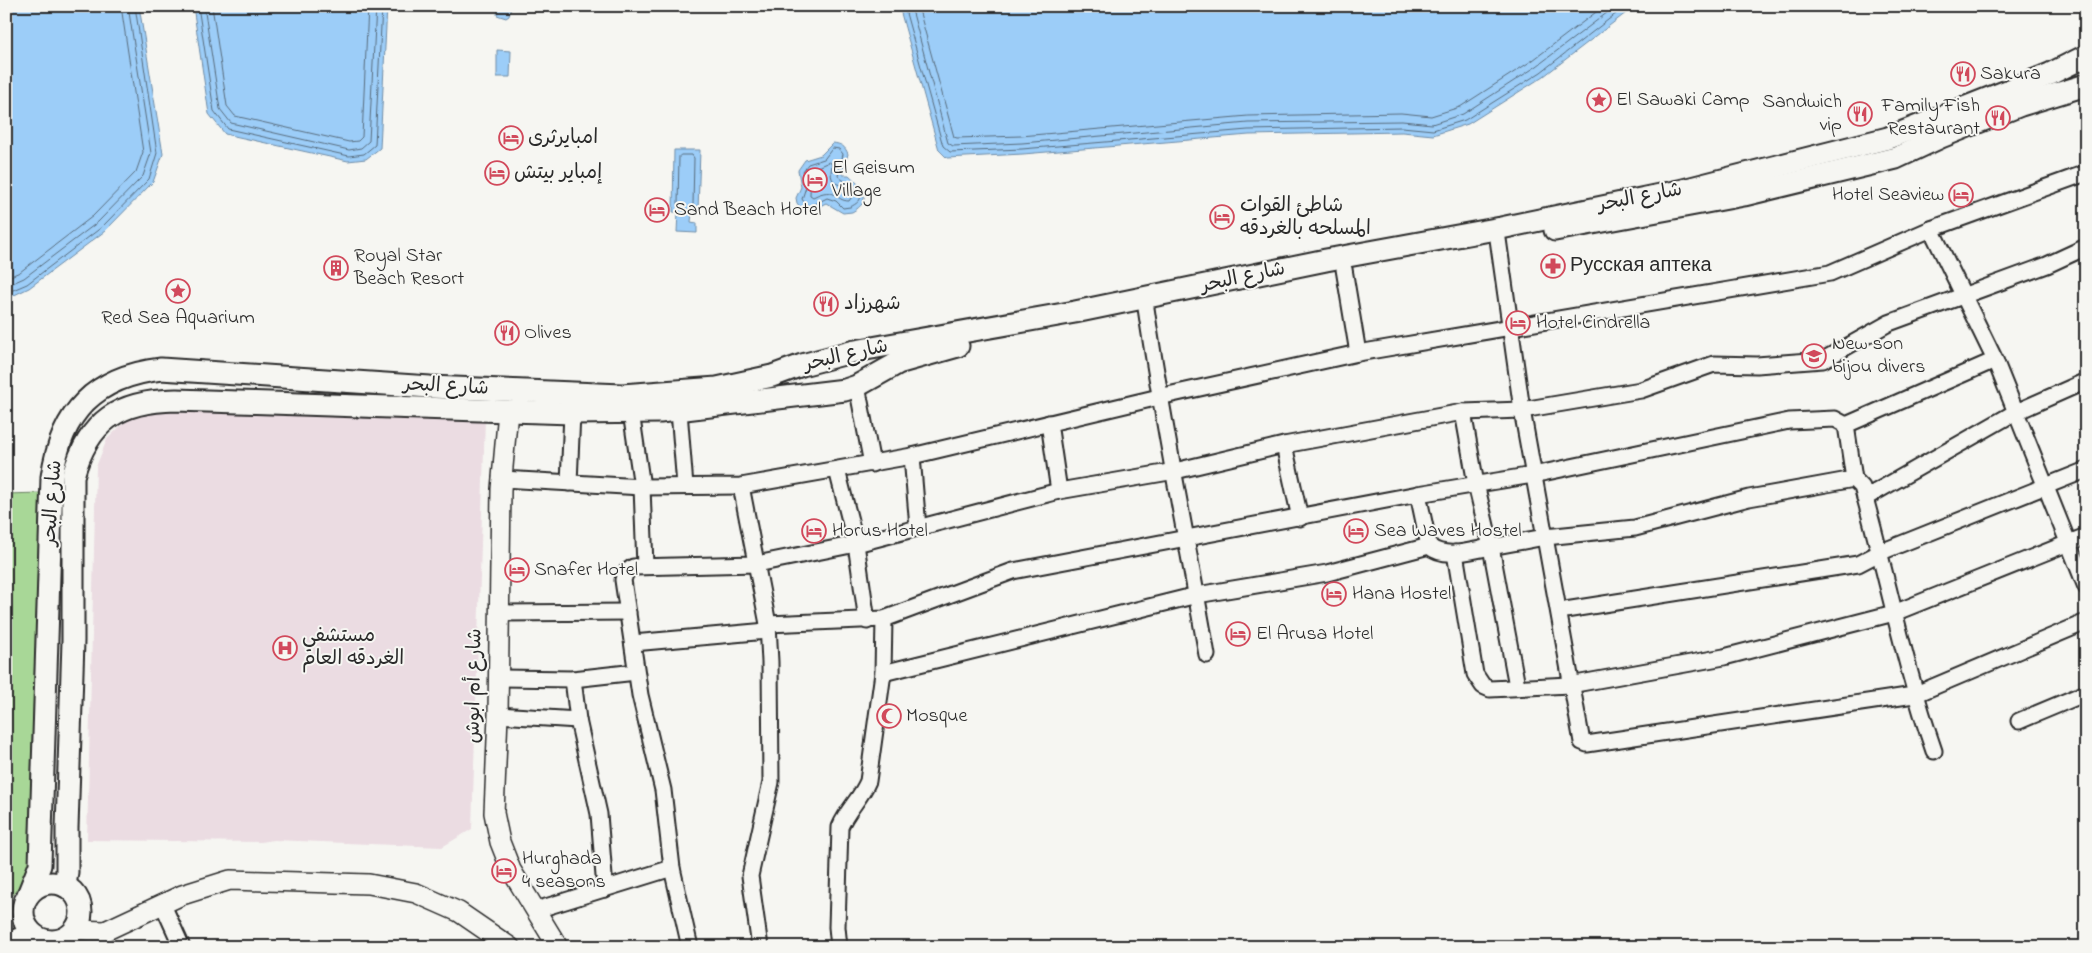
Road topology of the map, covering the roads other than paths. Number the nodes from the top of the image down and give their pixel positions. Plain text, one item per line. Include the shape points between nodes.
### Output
1 (2086, 56) edge
2 (2086, 85) edge
3 (2086, 173) edge
4 (1931, 229) junction
5 (1498, 240) junction
6 (2086, 247) edge
7 (1344, 269) junction
8 (1964, 294) junction
9 (1146, 308) junction
10 (1510, 328) junction
11 (855, 351) junction
12 (1358, 353) junction
13 (1995, 360) junction
14 (802, 365) junction
15 (2086, 382) edge
16 (856, 386) junction
17 (810, 395) junction
18 (1159, 397) junction
19 (1522, 410) junction
20 (508, 411) junction
21 (679, 411) junction
22 (572, 412) junction
23 (631, 412) junction
24 (1463, 412) junction
25 (2014, 413) junction
26 (1049, 423) junction
27 (1846, 425) junction
28 (1284, 445) junction
29 (912, 456) junction
30 (872, 464) junction
31 (837, 470) junction
32 (2086, 470) edge
33 (1175, 471) junction
34 (1533, 475) junction
35 (1854, 479) junction
36 (502, 480) junction
37 (569, 483) junction
38 (1476, 484) junction
39 (685, 486) junction
40 (741, 486) junction
41 (2046, 486) junction
42 (642, 487) junction
43 (1059, 491) junction
44 (1418, 494) junction
45 (1865, 498) junction
46 (1300, 518) junction
47 (918, 528) junction
48 (2086, 536) edge
49 (1186, 537) junction
50 (1545, 537) junction
51 (856, 544) junction
52 (2069, 544) junction
53 (1429, 546) junction
54 (1491, 547) junction
55 (1881, 552) junction
56 (1454, 553) junction
57 (757, 564) junction
58 (645, 566) junction
59 (2086, 587) edge
60 (1197, 595) junction
61 (1559, 611) junction
62 (628, 612) junction
63 (499, 613) junction
64 (1894, 613) junction
65 (884, 619) junction
66 (867, 620) junction
67 (2086, 622) edge
68 (767, 627) junction
69 (633, 642) junction
70 (1207, 655) dead end
71 (636, 672) junction
72 (883, 674) junction
73 (498, 678) junction
74 (573, 680) junction
75 (1570, 684) junction
76 (1517, 686) junction
77 (2086, 692) edge
78 (1914, 695) junction
79 (498, 715) junction
80 (578, 720) junction
81 (2019, 721) dead end
82 (1934, 752) dead end
83 (672, 868) junction
84 (65, 886) junction
85 (605, 889) junction
86 (26, 905) junction
87 (163, 905) junction
88 (536, 910) junction
89 (76, 930) junction
90 (6, 935) edge
91 (43, 941) edge
92 (6, 944) edge
93 (182, 947) edge
94 (510, 947) edge
95 (558, 947) edge
96 (690, 947) edge
97 (760, 947) edge
98 (839, 947) edge

1 - 11 main road, شارع البحر via 2032,82 1888,138 1679,191 1309,263 1084,311
2 - 5 main road, شارع البحر via 2021,106 1896,158 1744,195
3 - 4 street
4 - 8 street
4 - 10 street via 1830,274
5 - 7 main road, شارع البحر
5 - 10 street
6 - 8 street via 2047,266
7 - 9 main road, شارع البحر
7 - 12 street
8 - 13 street
8 - 19 street via 1889,323 1823,360 1757,365 1714,364 1641,390
9 - 16 main road, شارع البحر via 941,350 898,363
9 - 18 street
10 - 12 street
10 - 19 street
11 - 14 main road, شارع البحر
11 - 16 main road via 853,369
12 - 18 street
13 - 25 street
13 - 27 street
14 - 17 main road via 810,379
14 - 86 main road, شارع البحر via 772,376 717,388 622,395 161,369 136,372 112,381 75,412 55,454 40,864
15 - 25 street
16 - 17 main road, شارع البحر
16 - 30 street
17 - 21 main road, شارع البحر
18 - 26 street
18 - 33 street
19 - 24 street
19 - 34 street
20 - 22 main road, شارع البحر
20 - 36 street, شارع أم ابوش
20 - 84 main road, شارع البحر via 152,400 129,406 108,417 92,433 79,454 72,476 74,641
21 - 23 main road, شارع البحر
21 - 39 street
22 - 23 main road, شارع البحر
22 - 37 street
23 - 42 street
24 - 28 street
24 - 38 street
25 - 41 street
25 - 45 street
26 - 29 street
26 - 43 street
27 - 34 street via 1835,419 1789,421
27 - 35 street
28 - 33 street
28 - 46 street
29 - 30 street
29 - 47 street
30 - 31 street
31 - 40 street
31 - 51 street
32 - 41 street
33 - 43 street
33 - 49 street
34 - 38 street
34 - 50 street
35 - 45 street via 1862,487
35 - 50 street via 1749,498 1635,528
36 - 37 street
36 - 63 street, شارع أم ابوش
37 - 42 street
38 - 44 street
38 - 54 street
39 - 40 street
39 - 42 street
40 - 57 street
41 - 52 street
41 - 55 street
42 - 58 street
43 - 47 street
44 - 46 street
44 - 53 street
45 - 55 street
46 - 49 street
47 - 51 street
48 - 52 street
49 - 60 street
49 - 65 street via 1013,571
50 - 54 street
50 - 61 street
51 - 57 street
51 - 66 street
52 - 59 street
52 - 64 street
53 - 56 street via 1437,553
53 - 60 street via 1327,573
54 - 56 street
54 - 76 street
55 - 61 street via 1858,564
55 - 64 street
56 - 76 street via 1478,681 1490,689
57 - 58 street
57 - 68 street
58 - 62 street via 633,567 623,580
60 - 70 street
60 - 72 street
61 - 75 street
62 - 63 street
62 - 69 street
63 - 73 street, شارع أم ابوش
64 - 75 street via 1724,657
64 - 78 street
65 - 66 street
65 - 72 street
66 - 68 street
67 - 78 street
68 - 69 street
68 - 97 street via 771,782 750,876
69 - 71 street
71 - 74 street
71 - 83 street via 663,790
72 - 98 street via 868,781 840,827
73 - 74 street
73 - 79 street, شارع أم ابوش
74 - 80 street
75 - 76 street
75 - 78 street via 1580,738 1586,744
77 - 81 street
78 - 82 street
79 - 80 street
79 - 88 street, شارع أم ابوش via 494,813 500,842 511,870
80 - 85 street via 599,814
83 - 85 street
83 - 96 street
84 - 86 main road via 55,883 36,888
84 - 89 main road via 73,892 80,905
85 - 88 street
86 - 90 main road, شارع البحر
86 - 91 main road via 25,924
87 - 89 street via 105,931
87 - 93 street
87 - 94 street via 200,888 230,880 369,884 416,893 459,912
88 - 95 street, شارع أم ابوش
89 - 91 main road via 59,941
91 - 92 main road

